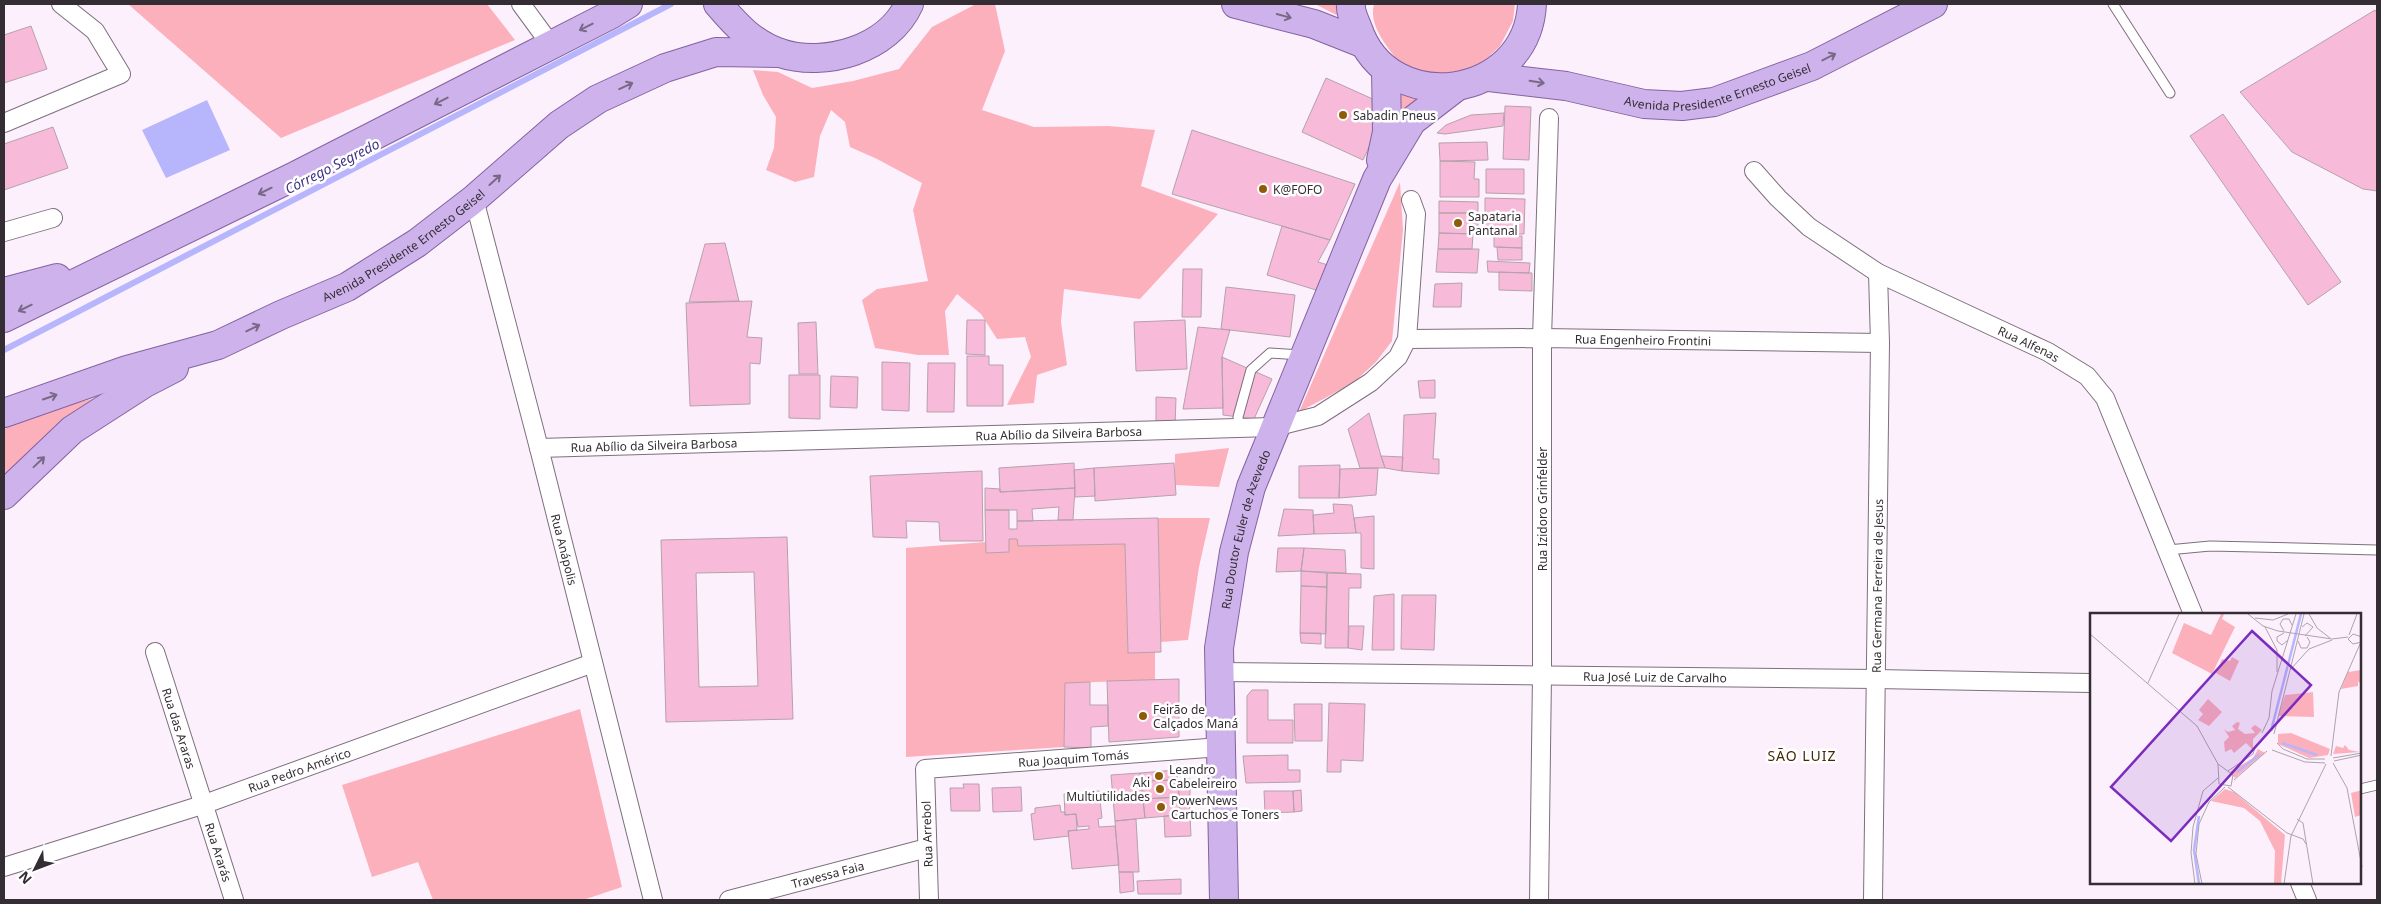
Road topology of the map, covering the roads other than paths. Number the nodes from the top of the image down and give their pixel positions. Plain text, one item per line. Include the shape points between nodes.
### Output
1 (62, 4) edge
2 (521, 4) edge
3 (628, 4) edge
4 (718, 4) edge
5 (1236, 4) edge
6 (1350, 4) edge
7 (1532, 4) edge
8 (1933, 4) edge
9 (2114, 4) edge
10 (911, 7) edge
11 (1362, 43) junction
12 (551, 45) junction
13 (780, 53) junction
14 (1386, 70) junction
15 (1489, 77) junction
16 (1455, 88) junction
17 (2170, 93) dead end
18 (1549, 118) dead end
19 (4, 123) edge
20 (1754, 171) dead end
21 (1377, 179) junction
22 (474, 199) junction
23 (1410, 200) dead end
24 (53, 218) dead end
25 (4, 232) edge
26 (134, 254) junction
27 (1878, 273) junction
28 (4, 292) edge
29 (4, 318) edge
30 (1542, 338) junction
31 (1407, 340) junction
32 (1880, 344) junction
33 (218, 345) junction
34 (1304, 355) junction
35 (4, 413) edge
36 (1274, 427) junction
37 (1239, 428) junction
38 (539, 448) junction
39 (4, 495) edge
40 (2168, 550) junction
41 (2377, 550) edge
42 (2193, 613) edge
43 (155, 652) dead end
44 (593, 663) junction
45 (1219, 672) junction
46 (1542, 675) junction
47 (1876, 679) junction
48 (2090, 683) edge
49 (1221, 747) junction
50 (925, 769) joint
51 (2377, 785) edge
52 (2361, 789) edge
53 (202, 805) junction
54 (927, 848) junction
55 (4, 867) edge
56 (2300, 884) edge
57 (234, 900) edge
58 (652, 900) edge
59 (729, 900) edge
60 (929, 900) edge
61 (1224, 900) edge
62 (1539, 900) edge
63 (1873, 900) edge
64 (2307, 900) edge

1 - 19 street via 95,31 121,74
2 - 12 street
3 -> 12 main road
4 - 13 main road via 742,32
5 -> 11 main road via 1314,24
6 - 11 main road
7 - 15 main road via 1531,20 1516,52
15 -> 8 main road, Avenida Presidente Ernesto Geisel via 1566,86 1644,104 1682,106 1714,102 1812,66
9 - 17 lane
10 - 13 main road via 885,34 861,48 835,56 807,58
11 - 14 main road
12 -> 26 main road
22 -> 13 main road, Avenida Presidente Ernesto Geisel via 558,125 598,99 665,68 716,52
14 - 16 main road via 1418,86
14 - 21 main road via 1386,132
15 - 16 main road
16 - 21 main road via 1412,121
18 - 30 street, Rua Izidoro Grinfelder
20 - 27 street, Rua Alfenas via 1809,226
21 - 34 main road, Rua Doutor Euler de Azevedo
33 -> 22 main road, Avenida Presidente Ernesto Geisel via 347,286 417,242
22 - 38 street, Rua Anápolis
23 - 31 street, Rua Abílio da Silveira Barbosa via 1416,214
24 - 25 street
26 - 28 main road
26 -> 29 main road
27 - 32 street, Rua Germana Ferreira de Jesus
27 - 40 street, Rua Alfenas via 2048,352 2087,376 2105,398
30 - 31 street, Rua Engenheiro Frontini
30 - 32 street, Rua Engenheiro Frontini
30 - 46 street, Rua Izidoro Grinfelder
31 - 36 street, Rua Abílio da Silveira Barbosa via 1398,357 1371,382 1318,416
32 - 47 street, Rua Germana Ferreira de Jesus
35 -> 33 main road, Avenida Presidente Ernesto Geisel via 127,370
39 -> 33 main road via 72,430 145,383
34 - 36 main road, Rua Doutor Euler de Azevedo
34 - 37 lane via 1270,353 1251,370 1238,417
36 - 37 street, Rua Abílio da Silveira Barbosa
36 - 45 main road, Rua Doutor Euler de Azevedo via 1251,486 1234,552 1222,620
37 - 38 street, Rua Abílio da Silveira Barbosa
38 - 44 street, Rua Anápolis
40 - 41 lane via 2210,546
40 - 42 street, Rua Alfenas
43 - 53 street, Rua das Araras
44 - 53 street, Rua Pedro Américo
44 - 58 street, Rua Anápolis
45 - 46 street, Rua José Luiz de Carvalho
45 - 49 main road, Rua Doutor Euler de Azevedo
46 - 47 street, Rua José Luiz de Carvalho
46 - 62 street, Rua Izidoro Grinfelder
47 - 48 street, Rua José Luiz de Carvalho
47 - 63 street, Rua Germana Ferreira de Jesus
49 - 50 street, Rua Joaquim Tomás
49 - 61 main road, Rua Doutor Euler de Azevedo
50 - 54 street, Rua Arrebol
51 - 52 lane
53 - 55 street, Rua Pedro Américo
53 - 57 street, Rua Ararás
54 - 59 street, Travessa Faia
54 - 60 street, Rua Arrebol
56 - 64 street

